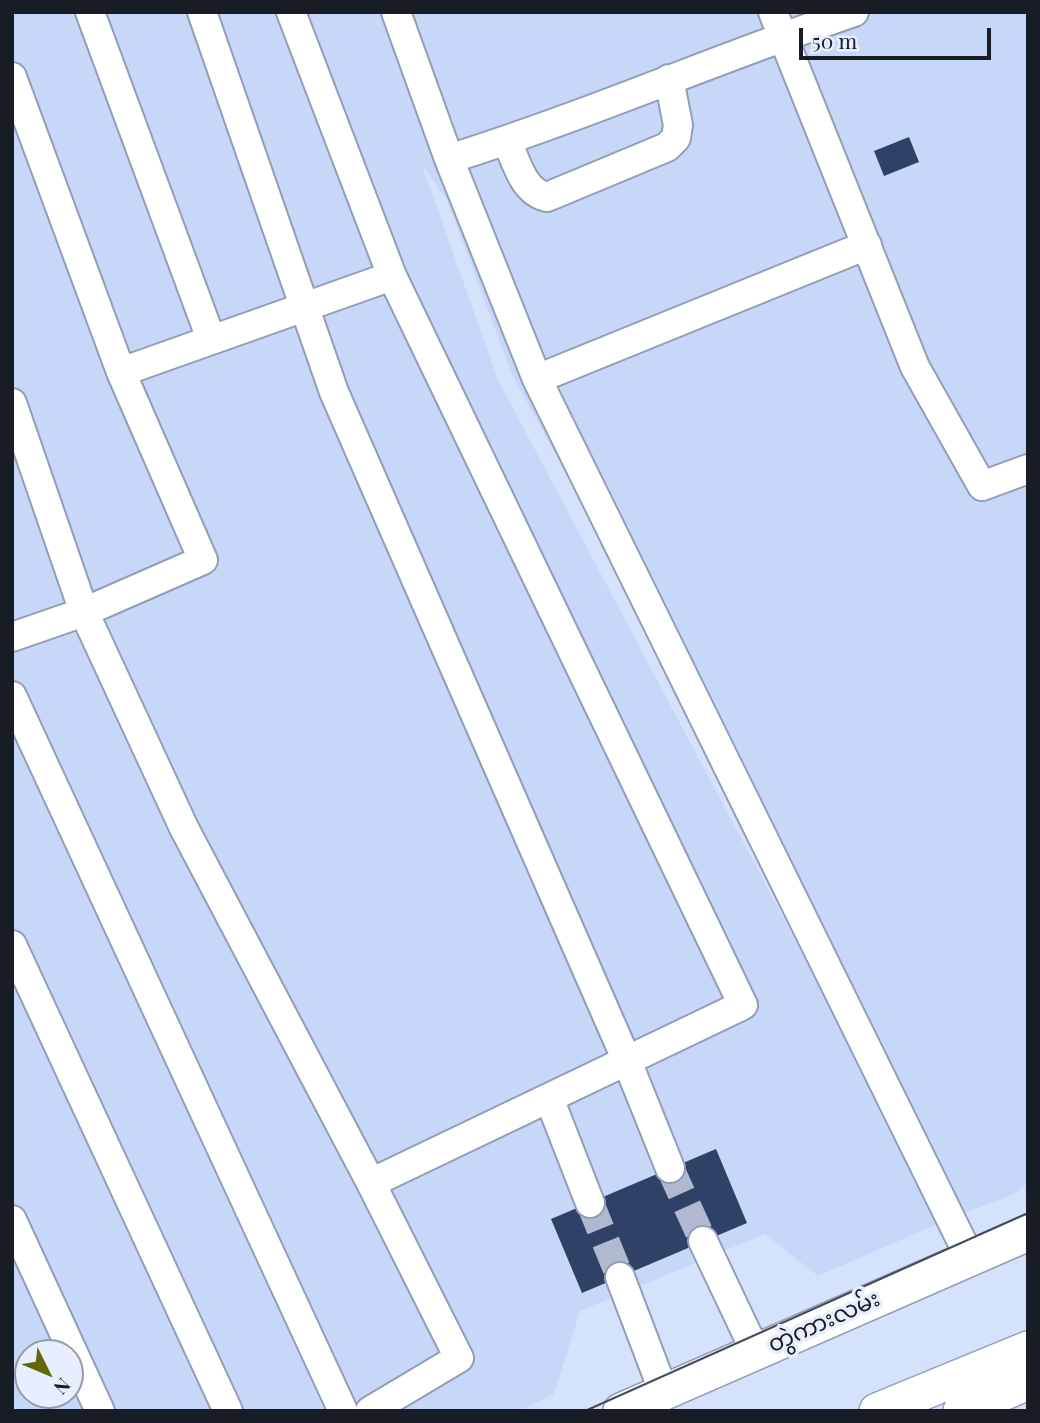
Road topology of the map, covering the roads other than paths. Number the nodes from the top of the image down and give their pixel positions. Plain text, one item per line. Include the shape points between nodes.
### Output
1 (90, 12) edge
2 (202, 12) edge
3 (291, 12) edge
4 (396, 12) edge
5 (854, 12) edge
6 (778, 24) edge
7 (12, 77) edge
8 (669, 79) junction
9 (507, 141) junction
10 (449, 159) junction
11 (867, 245) junction
12 (392, 276) junction
13 (304, 307) junction
14 (211, 340) junction
15 (121, 372) junction
16 (537, 379) junction
17 (12, 403) edge
18 (1028, 469) edge
19 (84, 612) junction
20 (12, 637) edge
21 (12, 696) edge
22 (12, 946) edge
23 (627, 1060) junction
24 (549, 1098) junction
25 (670, 1168) tunnel mouth
26 (371, 1183) junction
27 (590, 1203) tunnel mouth
28 (12, 1220) edge
29 (1028, 1233) edge
30 (703, 1241) tunnel mouth
31 (970, 1258) junction
32 (620, 1277) tunnel mouth
33 (1028, 1349) edge
34 (760, 1350) junction
35 (1028, 1382) edge
36 (668, 1390) junction
37 (100, 1411) edge
38 (228, 1411) edge
39 (343, 1411) edge
40 (370, 1411) edge
41 (621, 1411) edge
42 (877, 1411) edge
43 (961, 1411) edge

1 - 14 lane
2 - 13 lane
3 - 12 lane
4 - 10 lane
5 - 6 lane
6 - 8 lane
6 - 11 lane
7 - 15 lane
8 - 9 lane
8 - 9 lane via 678,125 676,138 667,147 547,197 528,187
9 - 10 lane
10 - 16 lane
11 - 16 lane
11 - 18 lane via 915,367 982,486
12 - 13 lane
12 - 23 lane via 743,1005
13 - 14 lane
13 - 23 lane via 334,392
14 - 15 lane
15 - 19 lane via 203,561
16 - 31 lane
17 - 19 lane
19 - 20 lane
19 - 26 lane via 184,828
21 - 39 lane
22 - 38 lane
23 - 24 lane
23 - 25 lane
24 - 26 lane
24 - 27 lane
26 - 40 lane via 459,1358
28 - 37 lane
29 - 31 main road, တွဲကားလမ်း
30 - 34 lane via 748,1336
31 - 34 main road, တွဲကားလမ်း
32 - 36 lane via 658,1377
33 - 42 main road
34 - 36 main road, တွဲကားလမ်း
35 - 43 main road
36 - 41 main road, တွဲကားလမ်း

